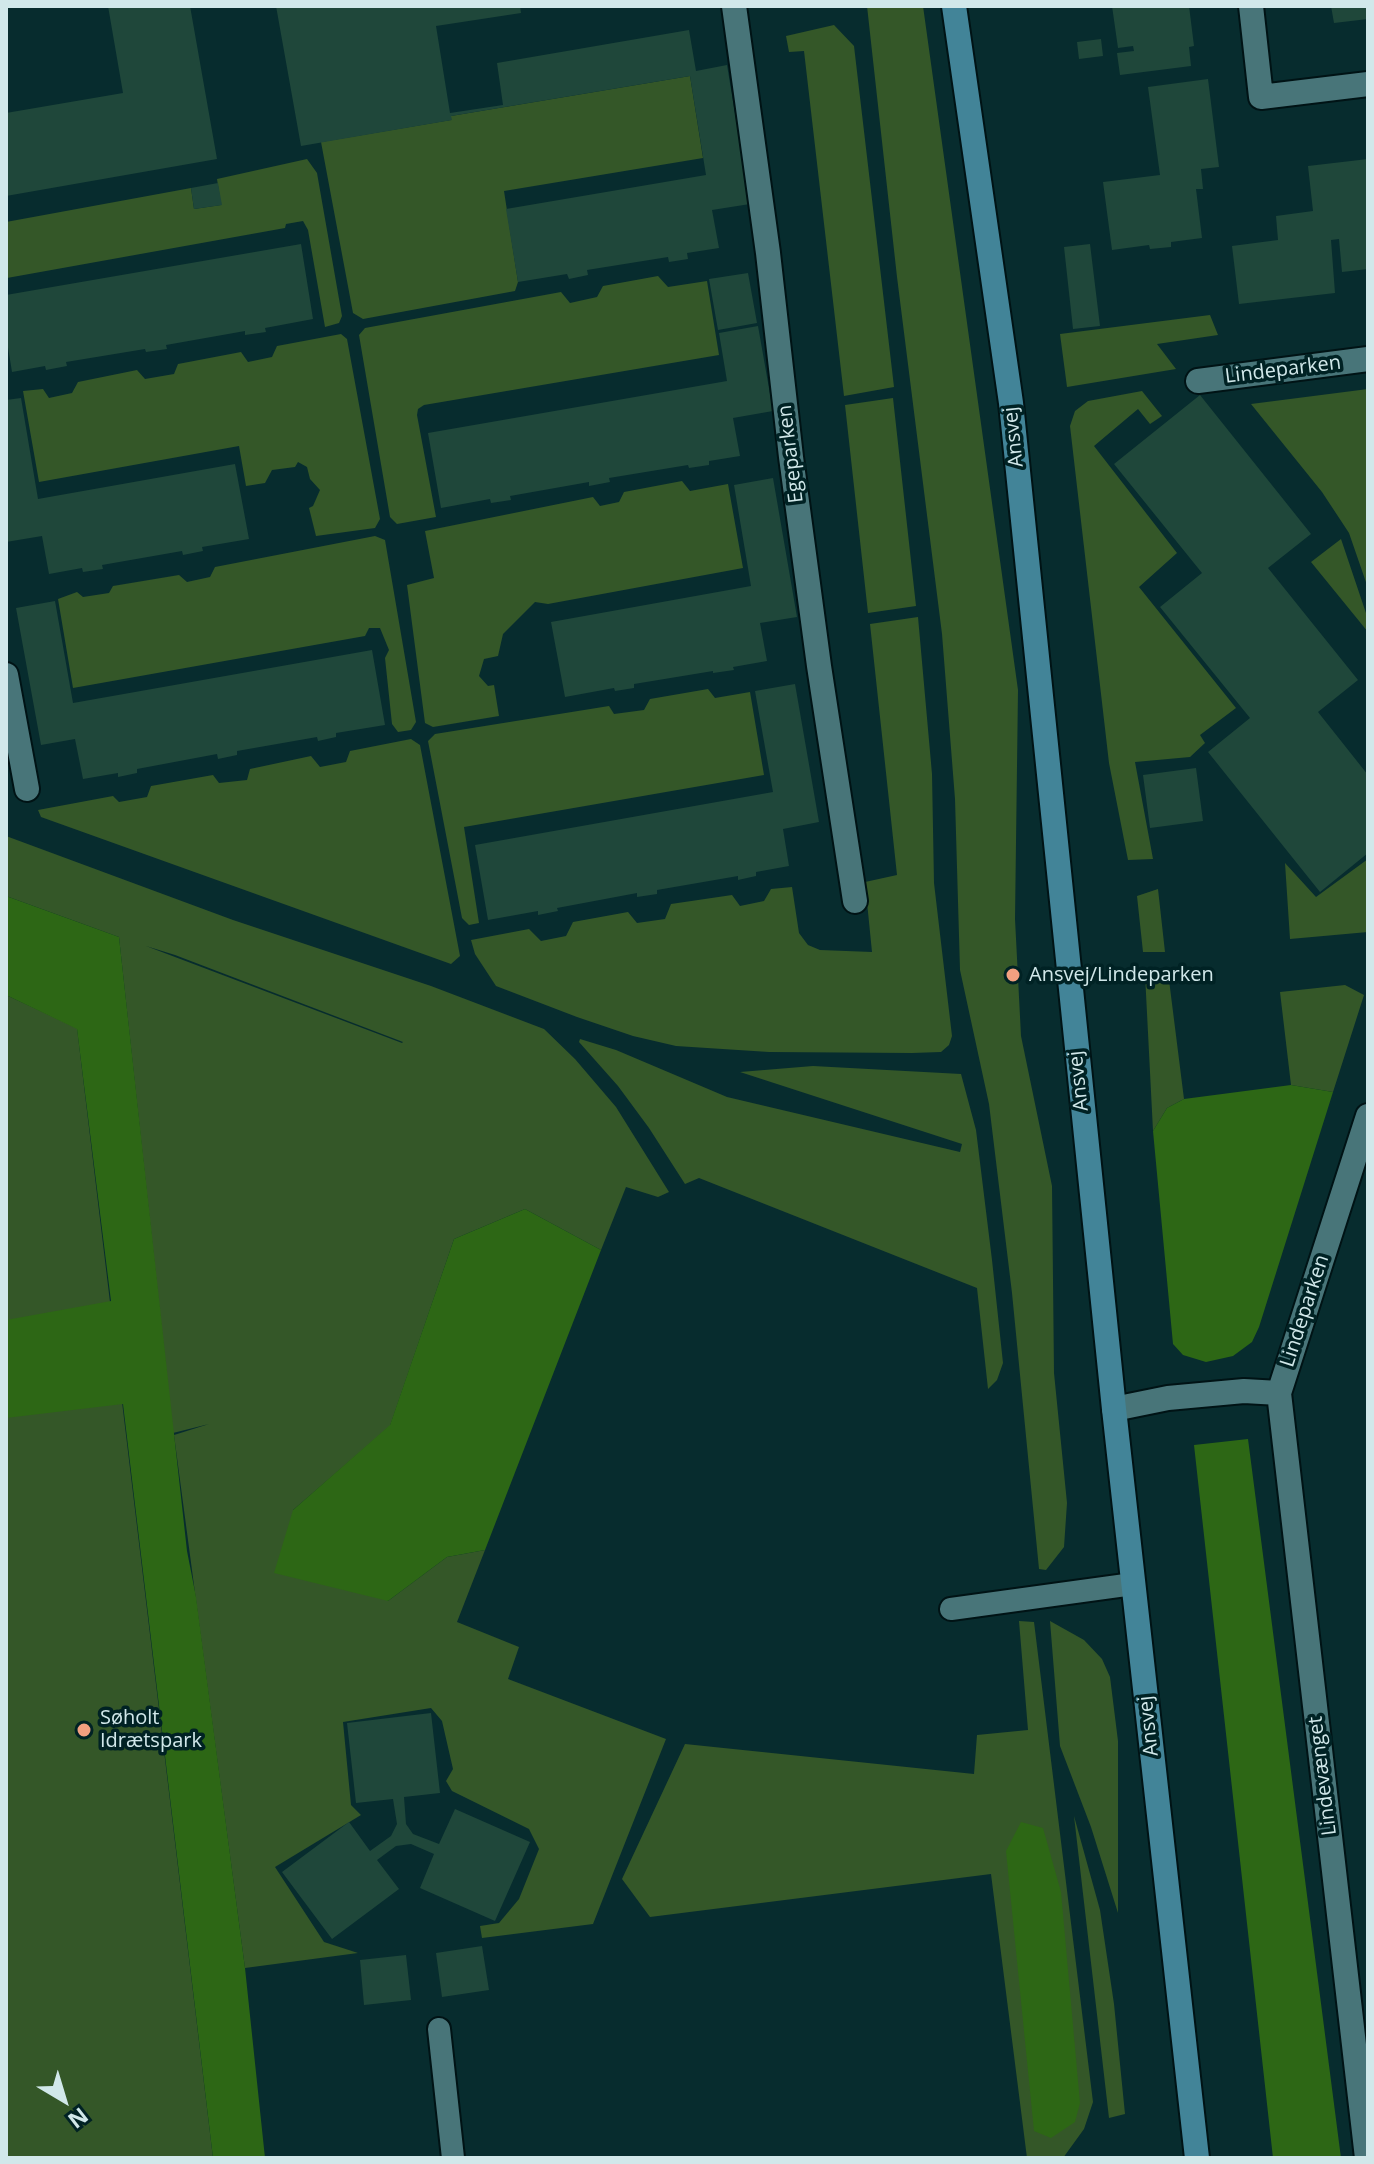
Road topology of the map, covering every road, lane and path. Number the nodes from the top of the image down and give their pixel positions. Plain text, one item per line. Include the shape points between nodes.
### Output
1 (734, 6) edge
2 (954, 6) edge
3 (1251, 6) edge
4 (1368, 84) edge
5 (1368, 359) edge
6 (1198, 381) dead end
7 (6, 675) edge
8 (27, 789) dead end
9 (855, 901) dead end
10 (1368, 1116) edge
11 (1279, 1393) junction
12 (1114, 1409) junction
13 (1133, 1584) junction
14 (951, 1609) dead end
15 (439, 2029) dead end
16 (453, 2158) edge
17 (1197, 2158) edge
18 (1367, 2158) edge

1 - 9 street, Egeparken via 819,666
2 - 12 street, Ansvej via 1011,403
3 - 4 street via 1261,97
5 - 6 street, Lindeparken
7 - 8 street
10 - 11 street, Lindeparken
11 - 12 street, Lindeparken via 1229,1392
11 - 18 street, Lindevænget
12 - 13 street, Ansvej
13 - 14 lane
13 - 17 street, Ansvej
15 - 16 lane

